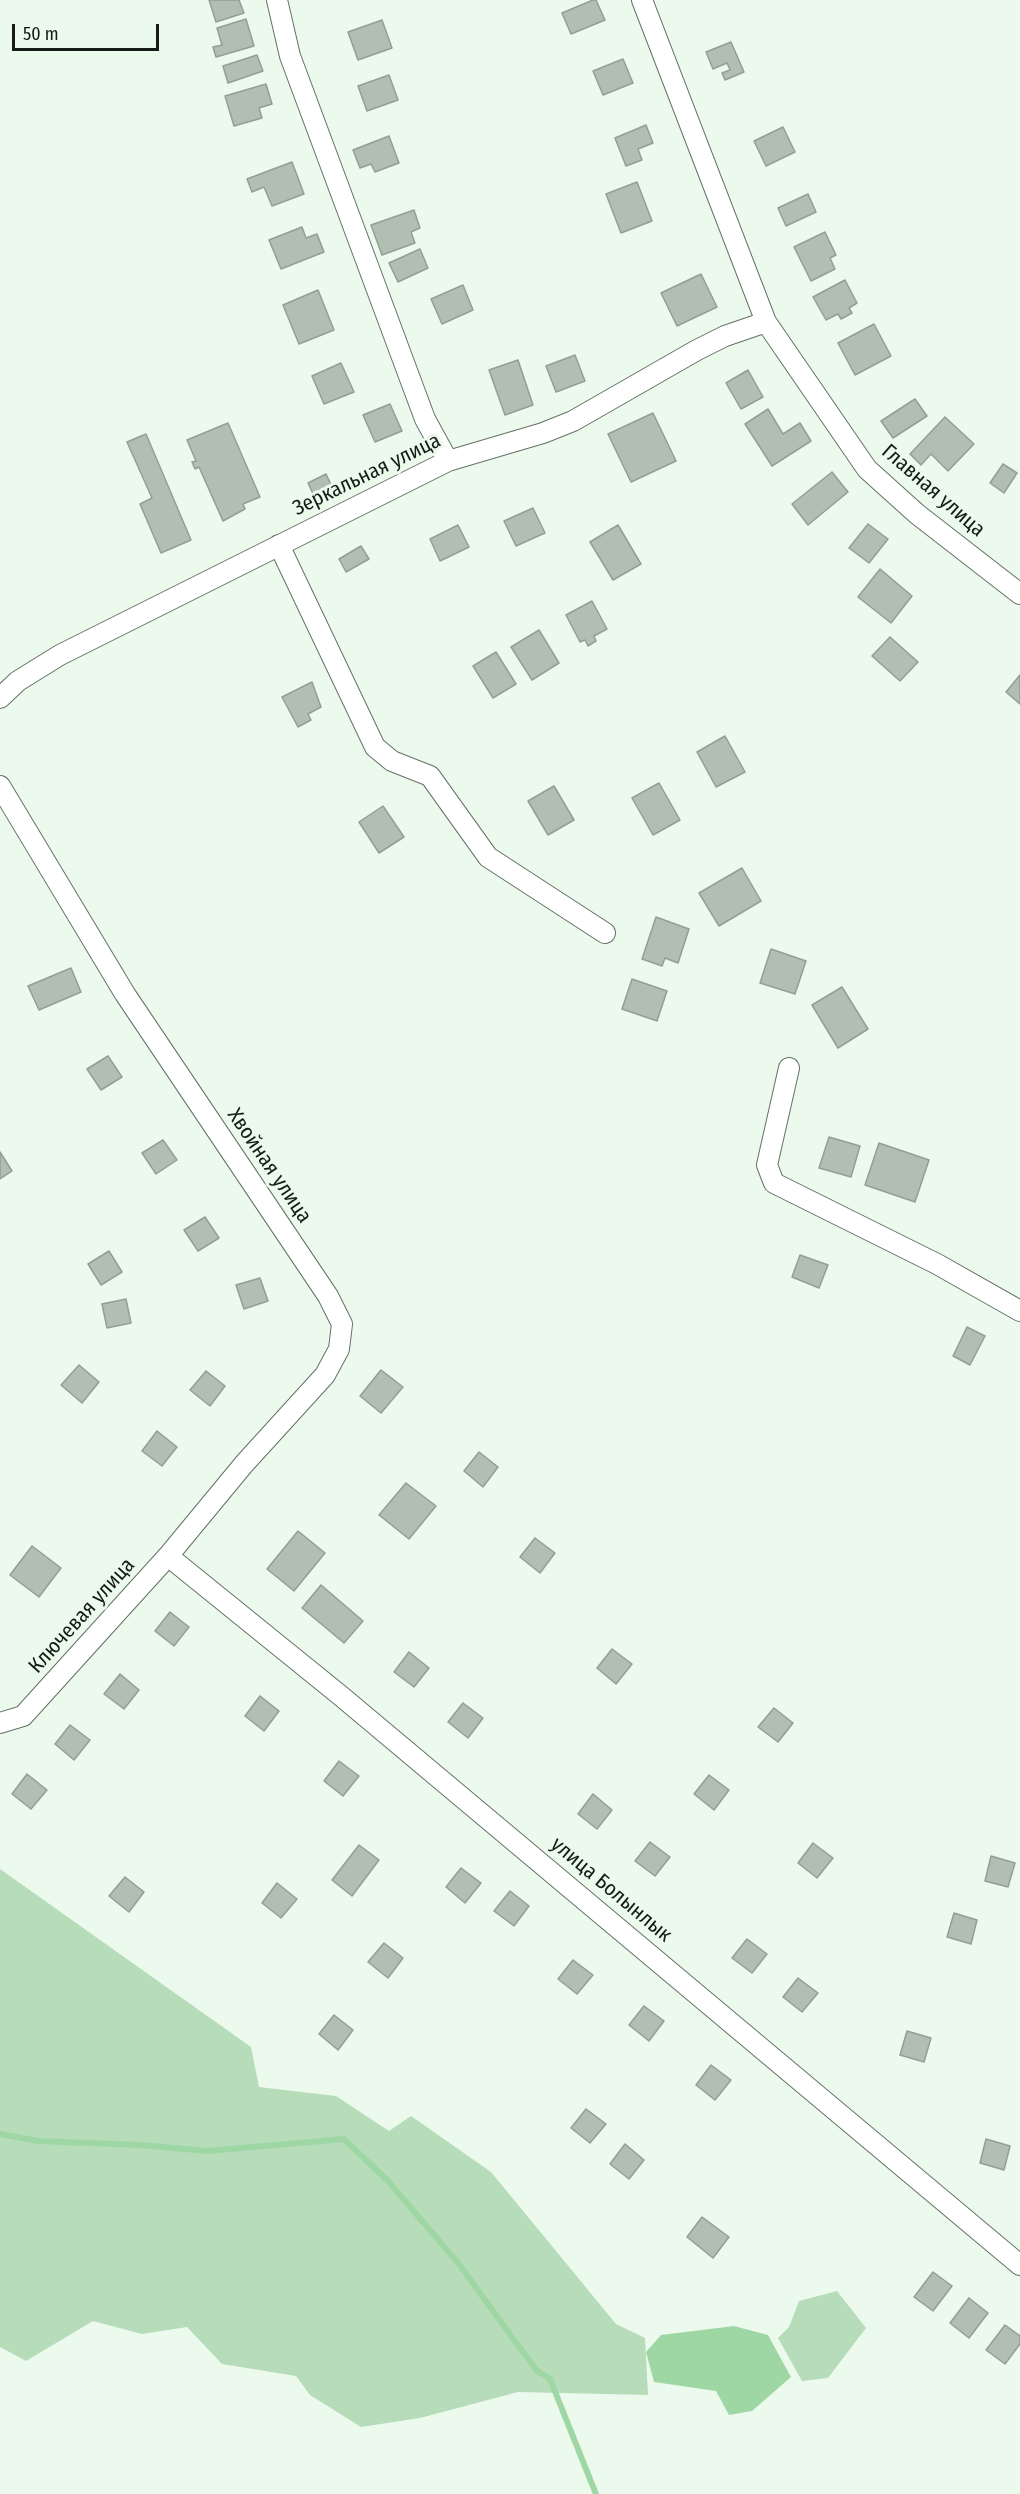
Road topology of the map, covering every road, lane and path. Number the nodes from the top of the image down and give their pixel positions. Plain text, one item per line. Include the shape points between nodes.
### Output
1 (277, 0) edge
2 (642, 0) edge
3 (766, 322) junction
4 (448, 461) junction
5 (279, 545) junction
6 (1020, 594) edge
7 (0, 698) edge
8 (0, 786) edge
9 (604, 933) dead end
10 (789, 1068) dead end
11 (1020, 1311) edge
12 (168, 1556) junction
13 (0, 1723) edge
14 (1020, 2265) edge

1 - 4 street via 294,67 425,419
2 - 3 street, Главная улица
3 - 4 street, Зеркальная улица via 706,345 573,421
3 - 6 street, Главная улица via 867,469 917,514
4 - 5 street, Зеркальная улица
5 - 7 street, Зеркальная улица via 60,655 18,681
5 - 9 street via 375,747 392,761 430,776 488,857
8 - 12 street, Хвойная улица via 125,993 328,1296 342,1324 339,1349 325,1375
10 - 11 street via 767,1165 774,1183 937,1264
12 - 13 street, Ключевая улица via 23,1716
12 - 14 street, улица Болынлык via 341,1696

